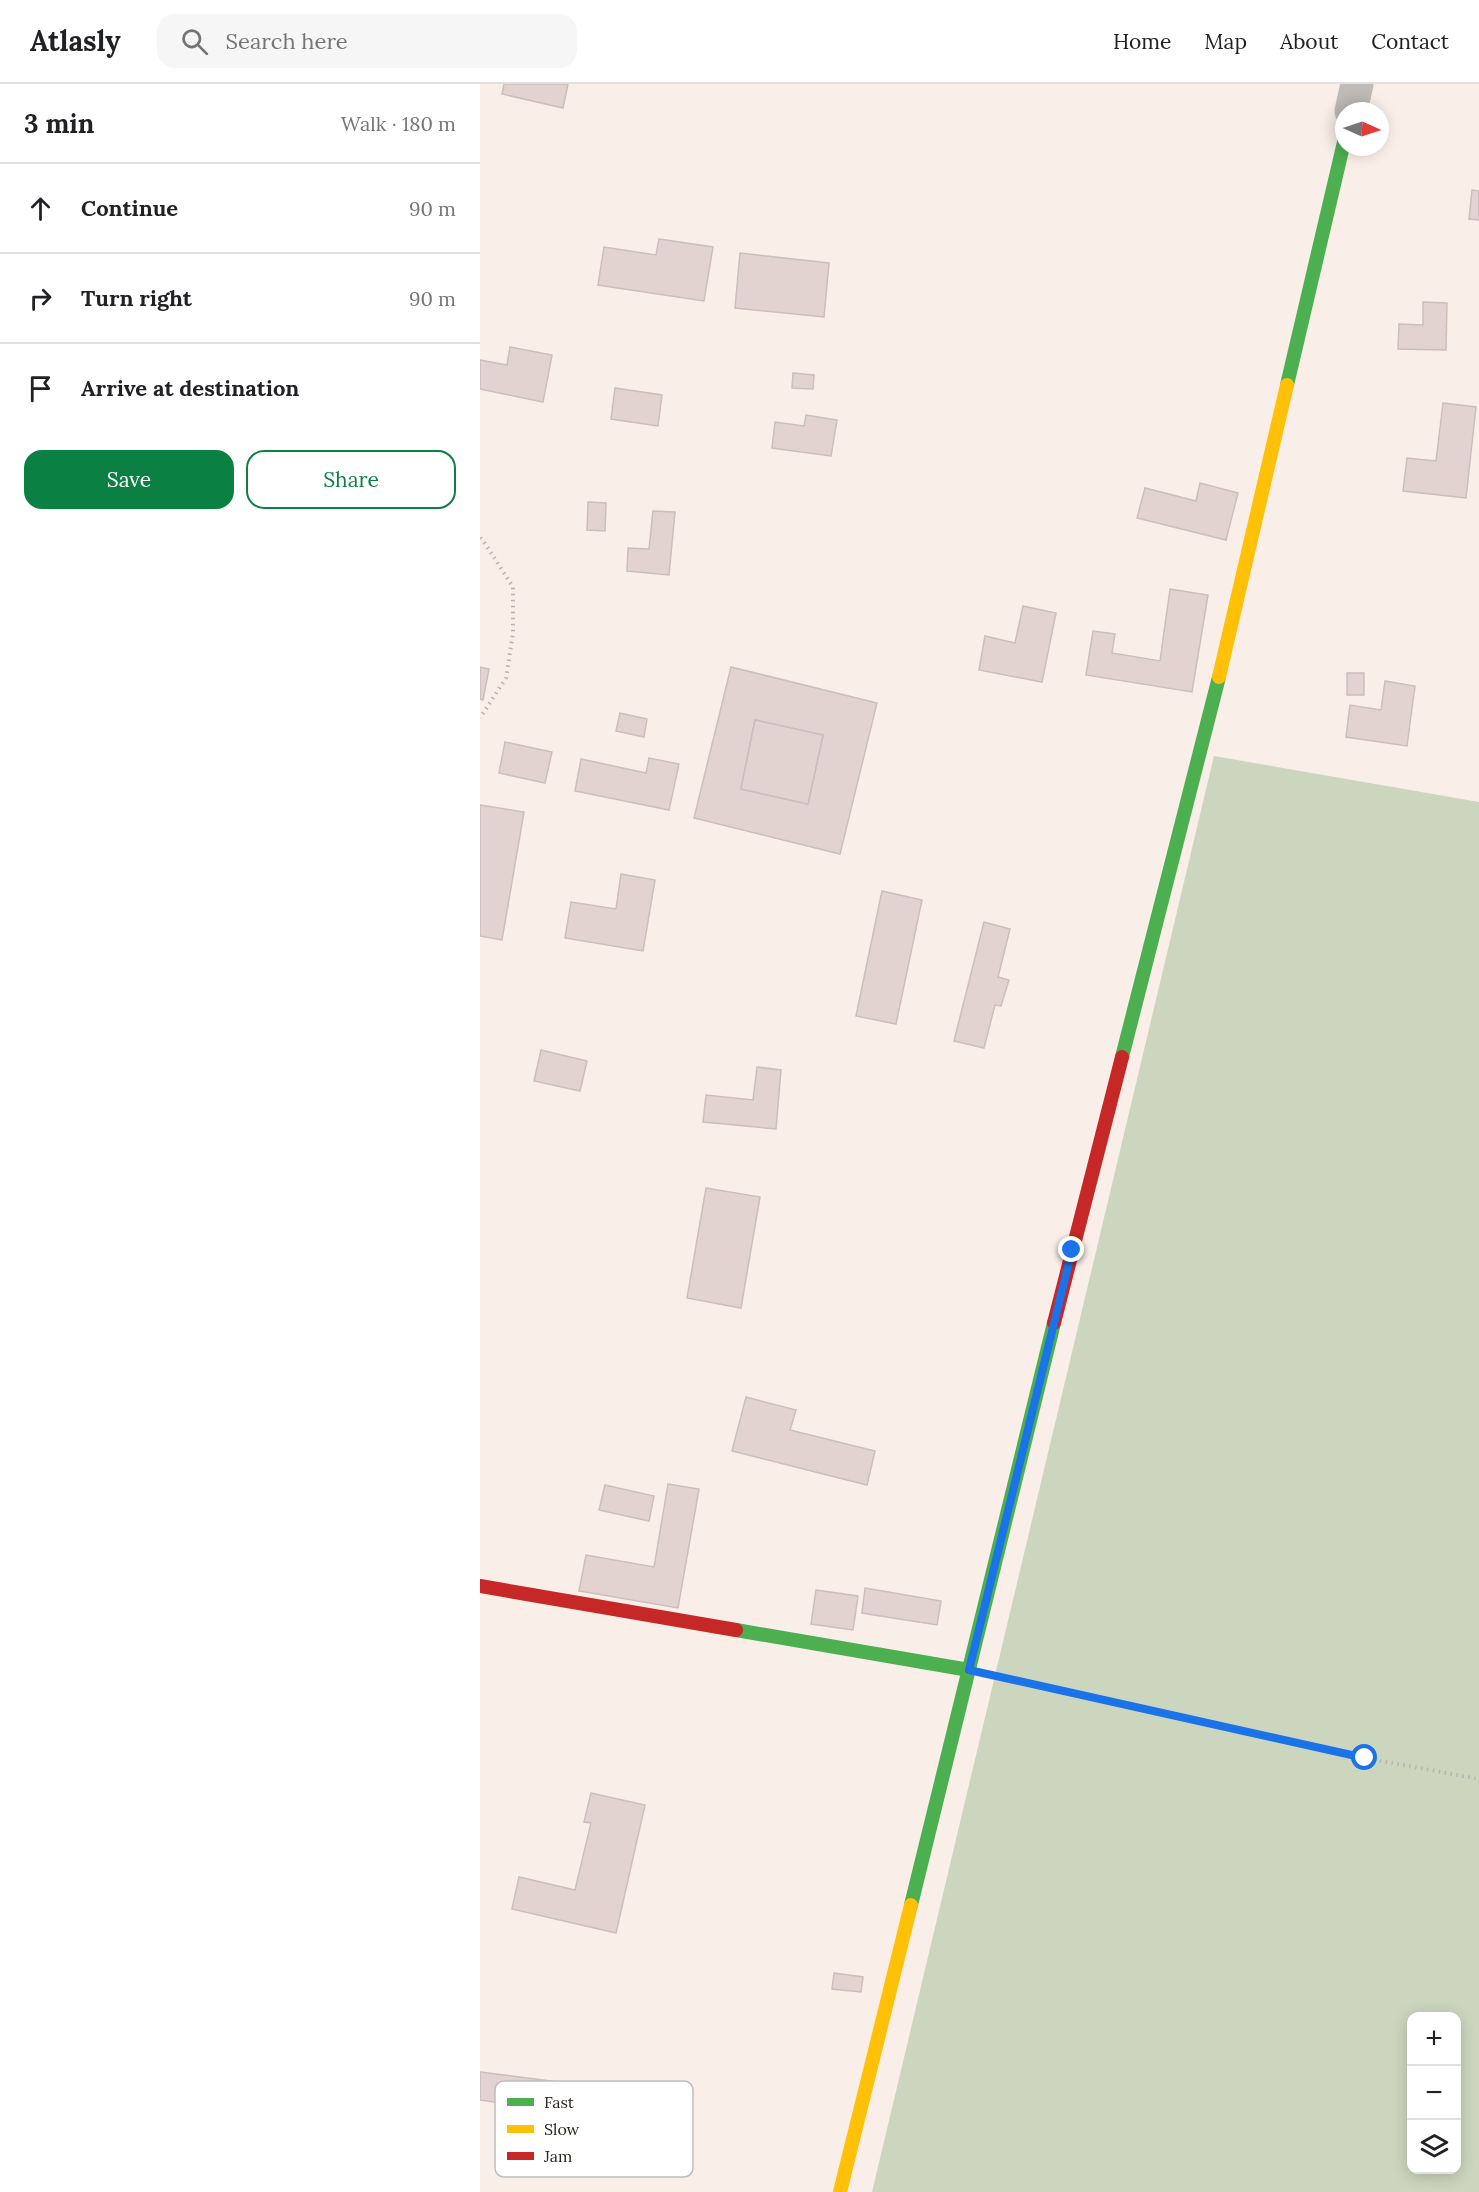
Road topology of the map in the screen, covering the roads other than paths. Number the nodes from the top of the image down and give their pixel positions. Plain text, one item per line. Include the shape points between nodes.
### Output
1 (1358, 84) edge
2 (1353, 102) edge
3 (1340, 156) edge
4 (480, 1586) edge
5 (969, 1670) junction
6 (840, 2192) edge

1 - 2 street
3 - 5 street via 1206,731
4 - 5 street
5 - 6 street

